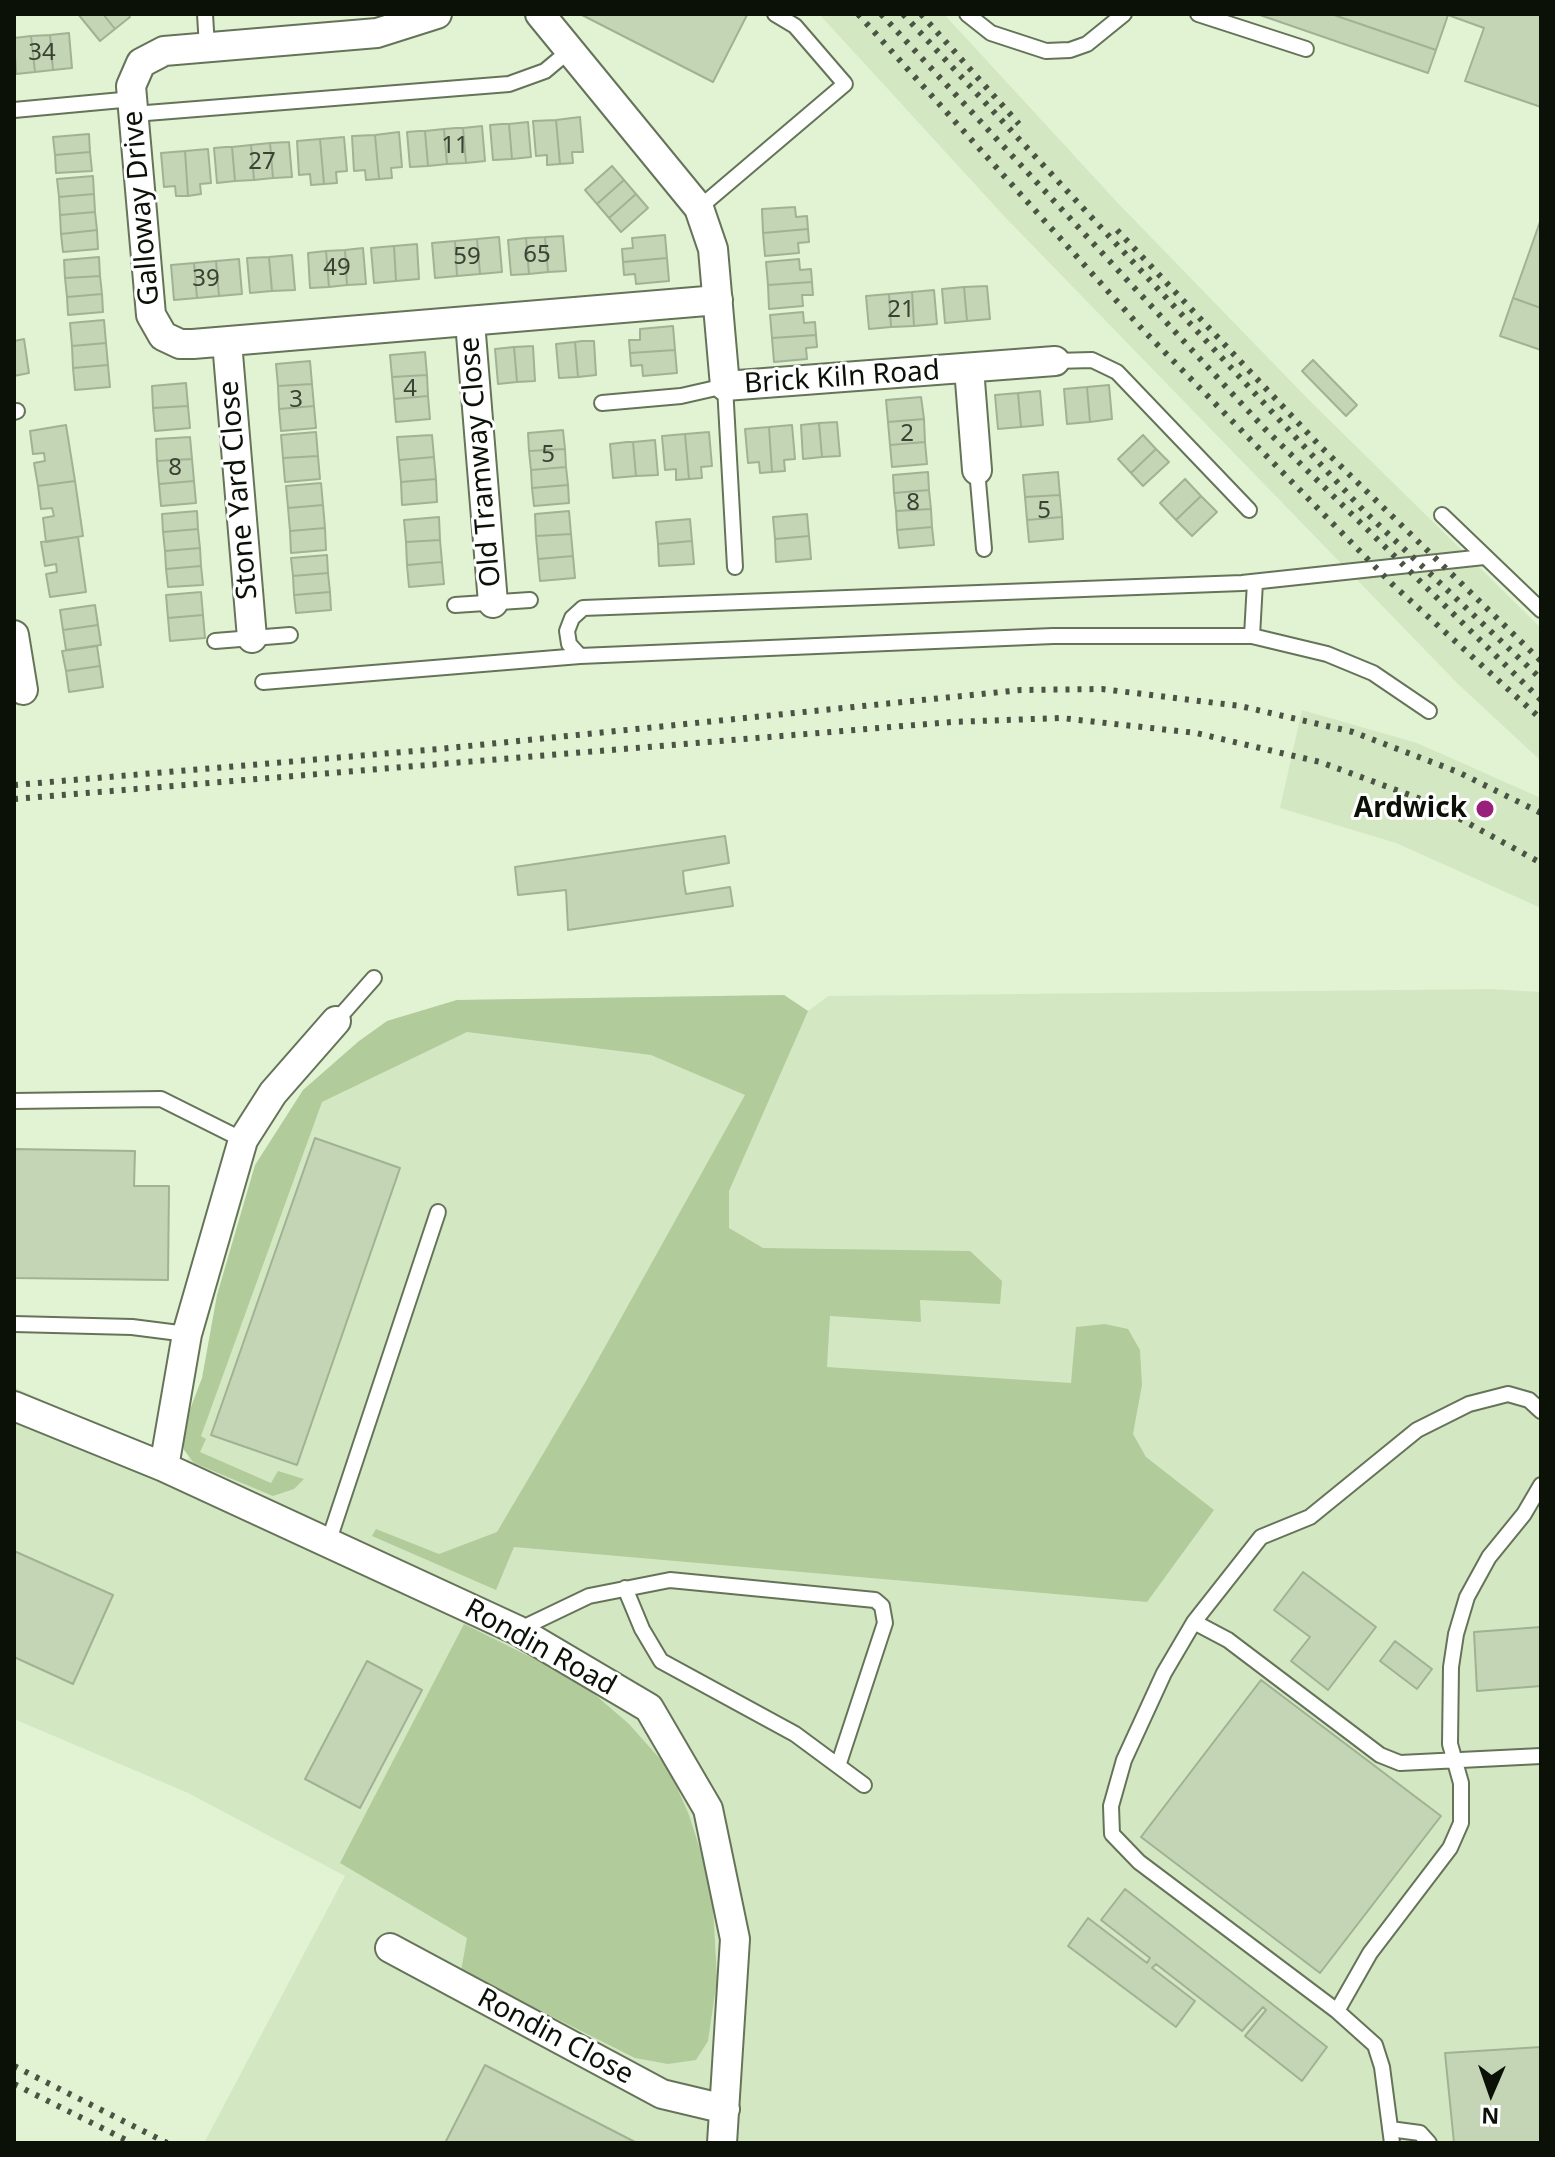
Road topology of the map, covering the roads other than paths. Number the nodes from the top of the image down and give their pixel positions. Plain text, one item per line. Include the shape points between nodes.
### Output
1 (205, 14) edge
2 (437, 14) edge
3 (540, 14) edge
4 (775, 14) edge
5 (967, 14) edge
6 (1124, 14) edge
7 (1198, 14) edge
8 (207, 47) junction
9 (1306, 49) dead end
10 (570, 50) junction
11 (133, 107) junction
12 (14, 110) edge
13 (699, 208) junction
14 (718, 300) junction
15 (470, 322) junction
16 (227, 342) junction
17 (1055, 361) joint
18 (969, 368) junction
19 (725, 386) junction
20 (602, 403) dead end
21 (977, 470) joint
22 (1249, 510) dead end
23 (1442, 515) dead end
24 (984, 549) dead end
25 (1484, 557) junction
26 (735, 567) dead end
27 (1255, 582) junction
28 (530, 600) dead end
29 (493, 603) junction
30 (455, 605) dead end
31 (1541, 610) edge
32 (14, 635) edge
33 (290, 635) dead end
34 (1252, 636) junction
35 (252, 638) junction
36 (215, 641) dead end
37 (580, 656) junction
38 (263, 682) dead end
39 (23, 690) dead end
40 (1429, 711) dead end
41 (374, 978) dead end
42 (336, 1021) joint
43 (14, 1101) edge
44 (243, 1140) junction
45 (438, 1212) dead end
46 (14, 1324) edge
47 (187, 1334) junction
48 (14, 1406) edge
49 (1541, 1411) edge
50 (164, 1467) junction
51 (1541, 1485) edge
52 (328, 1543) junction
53 (625, 1588) junction
54 (1194, 1622) junction
55 (517, 1630) junction
56 (1541, 1756) edge
57 (1455, 1761) junction
58 (839, 1763) junction
59 (864, 1785) dead end
60 (390, 1948) dead end
61 (1337, 2011) junction
62 (725, 2109) junction
63 (1391, 2136) edge
64 (722, 2143) edge
65 (1429, 2143) edge

1 - 8 lane
2 - 8 street, Galloway Drive via 377,33
3 - 10 street, Brick Kiln Road
4 - 13 lane via 795,26 845,84
5 - 6 lane via 991,33 1046,51 1087,44
7 - 9 lane
8 - 11 street, Galloway Drive via 149,57 134,75
10 - 11 lane via 545,71 509,84
10 - 13 street, Brick Kiln Road
11 - 12 lane
11 - 16 street, Galloway Drive via 153,324 180,344
13 - 14 street, Brick Kiln Road via 713,249
14 - 15 street, Galloway Drive
14 - 19 street, Brick Kiln Road
15 - 16 street, Galloway Drive
15 - 29 street, Old Tramway Close
16 - 35 street, Stone Yard Close
17 - 18 street, Brick Kiln Road
17 - 22 lane via 1092,360 1117,372
18 - 19 street, Brick Kiln Road
18 - 21 street
19 - 20 lane
19 - 26 lane
21 - 24 lane
23 - 25 lane
25 - 27 lane
25 - 31 lane
27 - 34 lane
27 - 37 lane via 583,608 567,631 569,644
28 - 29 lane
29 - 30 lane
32 - 39 street
33 - 35 lane
34 - 37 lane via 1053,636
34 - 40 lane via 1327,654 1373,673
35 - 36 lane
37 - 38 lane
41 - 42 lane
42 - 44 street via 273,1093
43 - 44 lane via 161,1099
44 - 47 street
45 - 52 lane
46 - 47 lane
47 - 50 street
48 - 50 street, Rondin Road
49 - 54 lane via 1529,1400 1508,1394 1469,1404 1417,1430 1310,1517 1261,1537
50 - 52 street, Rondin Road
51 - 57 lane via 1467,1597 1451,1667 1450,1744
52 - 55 street, Rondin Road
53 - 55 lane via 589,1596
53 - 58 lane via 661,1661
53 - 58 lane via 670,1580 875,1600 882,1606 885,1623
54 - 57 lane via 1228,1640 1380,1755 1400,1763
54 - 61 lane via 1124,1760 1111,1806 1112,1834 1139,1862
55 - 62 street, Rondin Road via 649,1708 708,1809 735,1939
56 - 57 lane
57 - 61 lane via 1461,1823 1450,1848 1370,1953
58 - 59 lane
60 - 62 street, Rondin Close via 662,2094
61 - 63 lane via 1375,2045
62 - 64 street, Rondin Road
63 - 65 lane via 1420,2133

